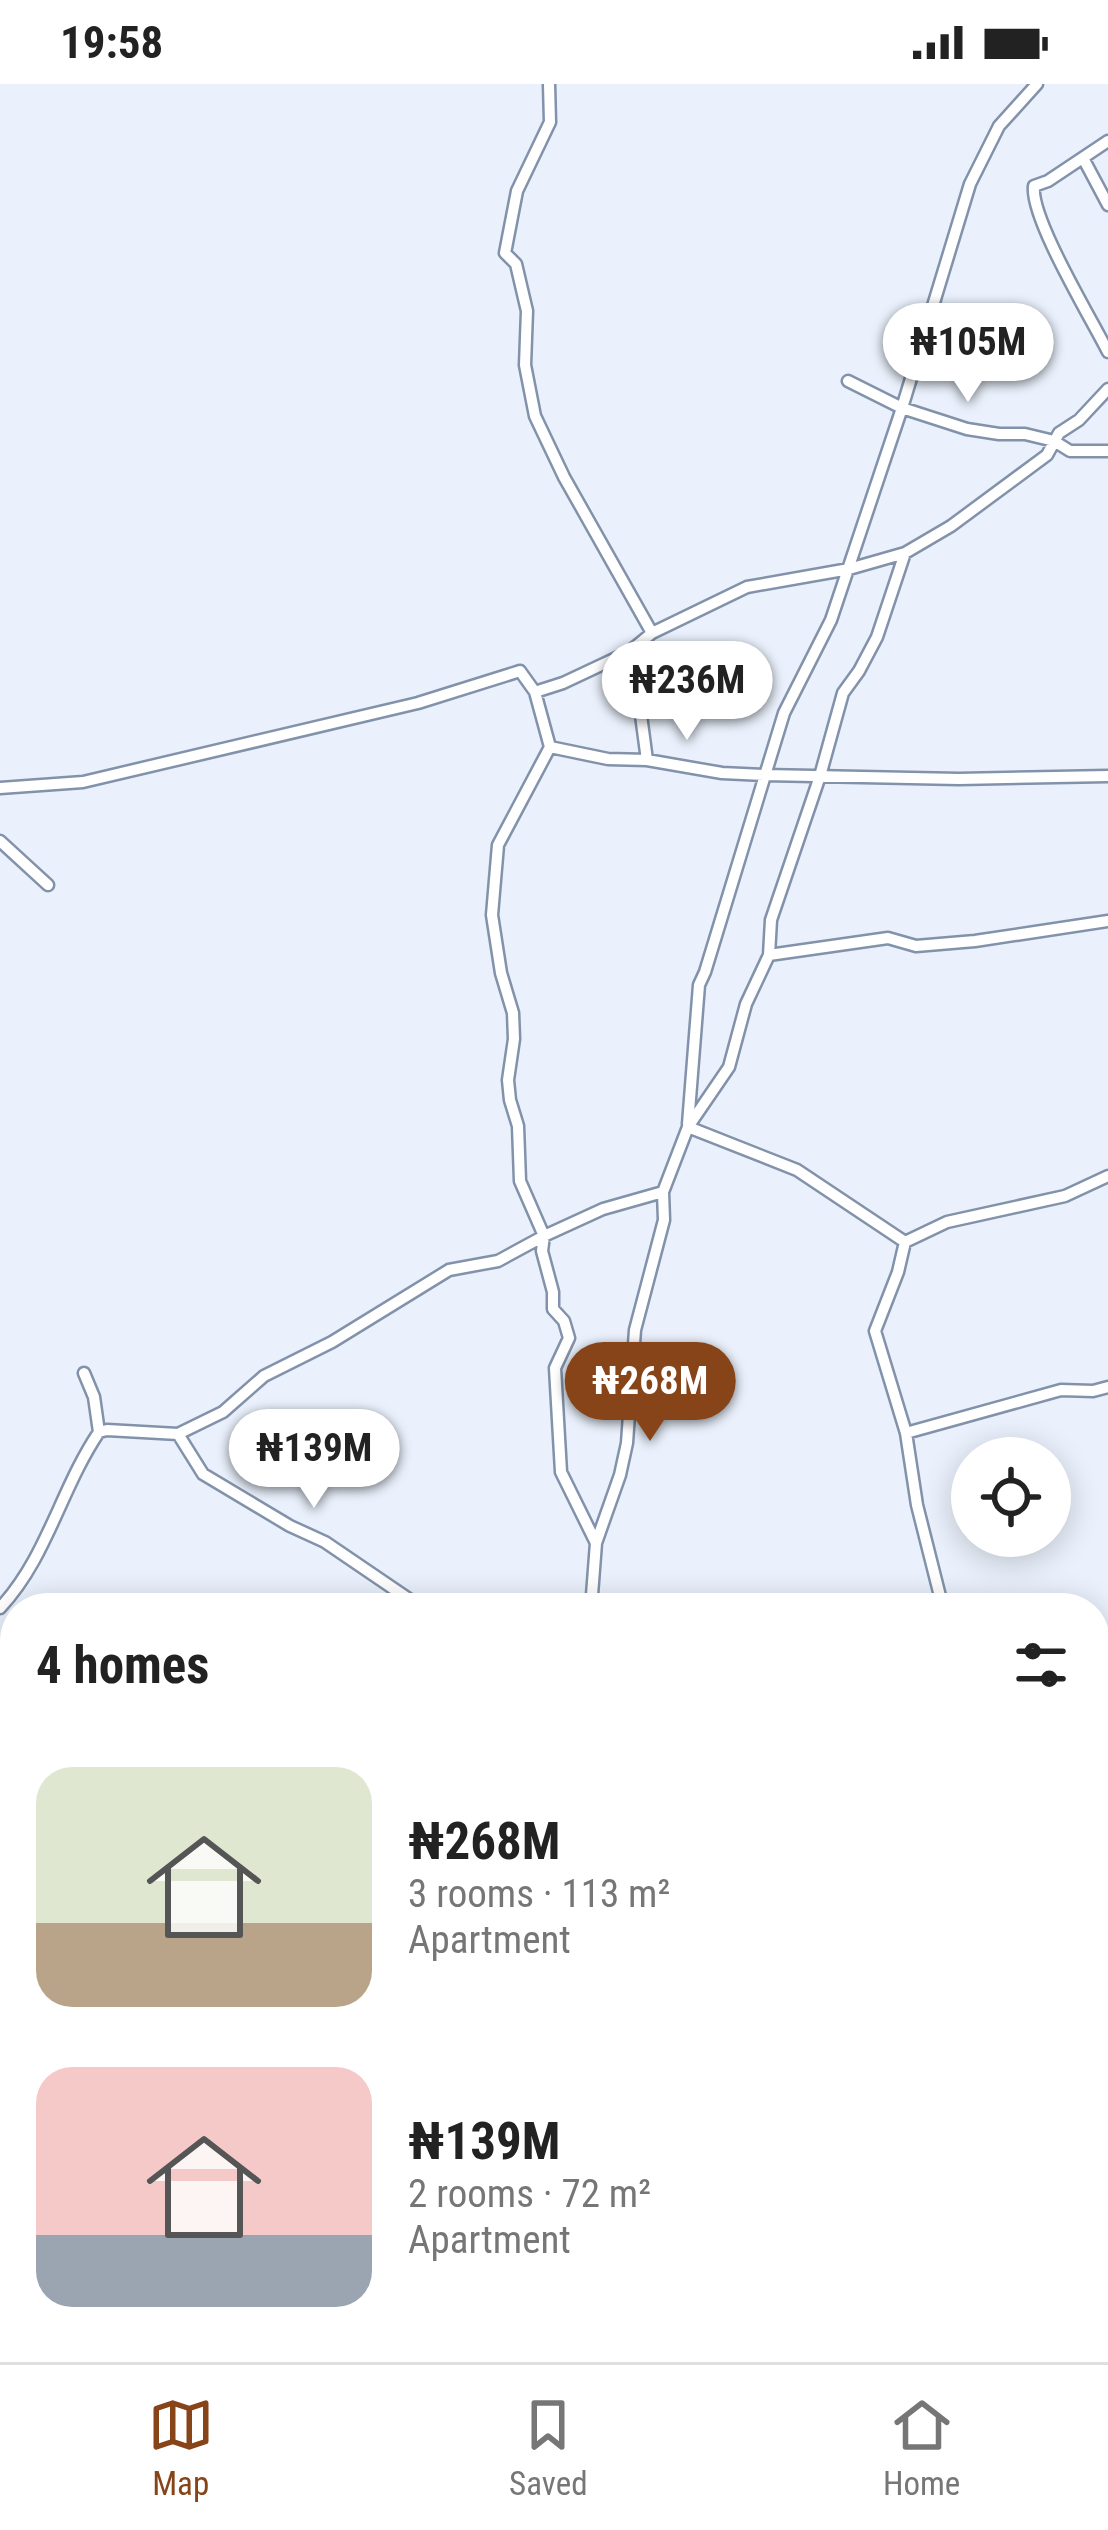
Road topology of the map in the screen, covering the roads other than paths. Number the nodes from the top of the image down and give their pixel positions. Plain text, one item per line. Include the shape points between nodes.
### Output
1 (549, 84) edge
2 (1037, 84) edge
3 (1108, 141) edge
4 (1083, 158) junction
5 (1108, 205) edge
6 (1108, 352) edge
7 (848, 381) dead end
8 (1108, 389) edge
9 (902, 408) junction
10 (1054, 441) junction
11 (1108, 451) edge
12 (905, 553) junction
13 (849, 569) junction
14 (652, 633) junction
15 (629, 652) junction
16 (535, 692) junction
17 (550, 747) junction
18 (646, 760) junction
19 (765, 775) junction
20 (820, 776) junction
21 (1108, 776) edge
22 (0, 788) edge
23 (0, 841) edge
24 (48, 885) dead end
25 (1108, 921) edge
26 (769, 955) junction
27 (688, 1127) junction
28 (1108, 1176) edge
29 (663, 1192) junction
30 (544, 1236) junction
31 (905, 1242) junction
32 (84, 1372) dead end
33 (1108, 1387) edge
34 (99, 1432) junction
35 (905, 1433) junction
36 (178, 1434) junction
37 (596, 1543) junction
38 (11, 1593) edge
39 (400, 1593) edge
40 (592, 1593) edge
41 (939, 1593) edge

1 - 14 street via 550,122 517,191 505,253 516,264 526,311 525,365 535,416
2 - 9 street via 999,126 970,184
3 - 4 street
4 - 5 street
4 - 6 street via 1033,194
7 - 9 street
8 - 10 street
9 - 10 street via 967,429
9 - 13 street
10 - 11 street via 1070,451
10 - 12 street via 1047,455
12 - 13 street
12 - 20 street via 877,637 843,692
13 - 14 street via 747,587
13 - 19 street
14 - 15 street
15 - 16 street
15 - 18 street
16 - 17 street
16 - 22 street via 520,671 83,782
17 - 18 street
17 - 30 street via 498,845 492,915 513,1012 508,1080 520,1181
18 - 19 street
19 - 20 street
19 - 27 street via 699,985
20 - 21 street
20 - 26 street via 775,905
23 - 24 street
25 - 26 street via 975,941 916,946 888,938
26 - 27 street via 729,1067
27 - 29 street
27 - 31 street via 796,1170
28 - 31 street via 1065,1196 946,1222
29 - 30 street
29 - 37 street via 664,1220 635,1330 624,1459
30 - 36 street via 498,1261 449,1270
30 - 37 street via 554,1309 569,1338 555,1368 561,1472
31 - 35 street via 875,1331
32 - 34 street
33 - 35 street via 1061,1390
34 - 36 street
34 - 38 street via 40,1553
35 - 41 street
36 - 39 street via 203,1474
37 - 40 street

